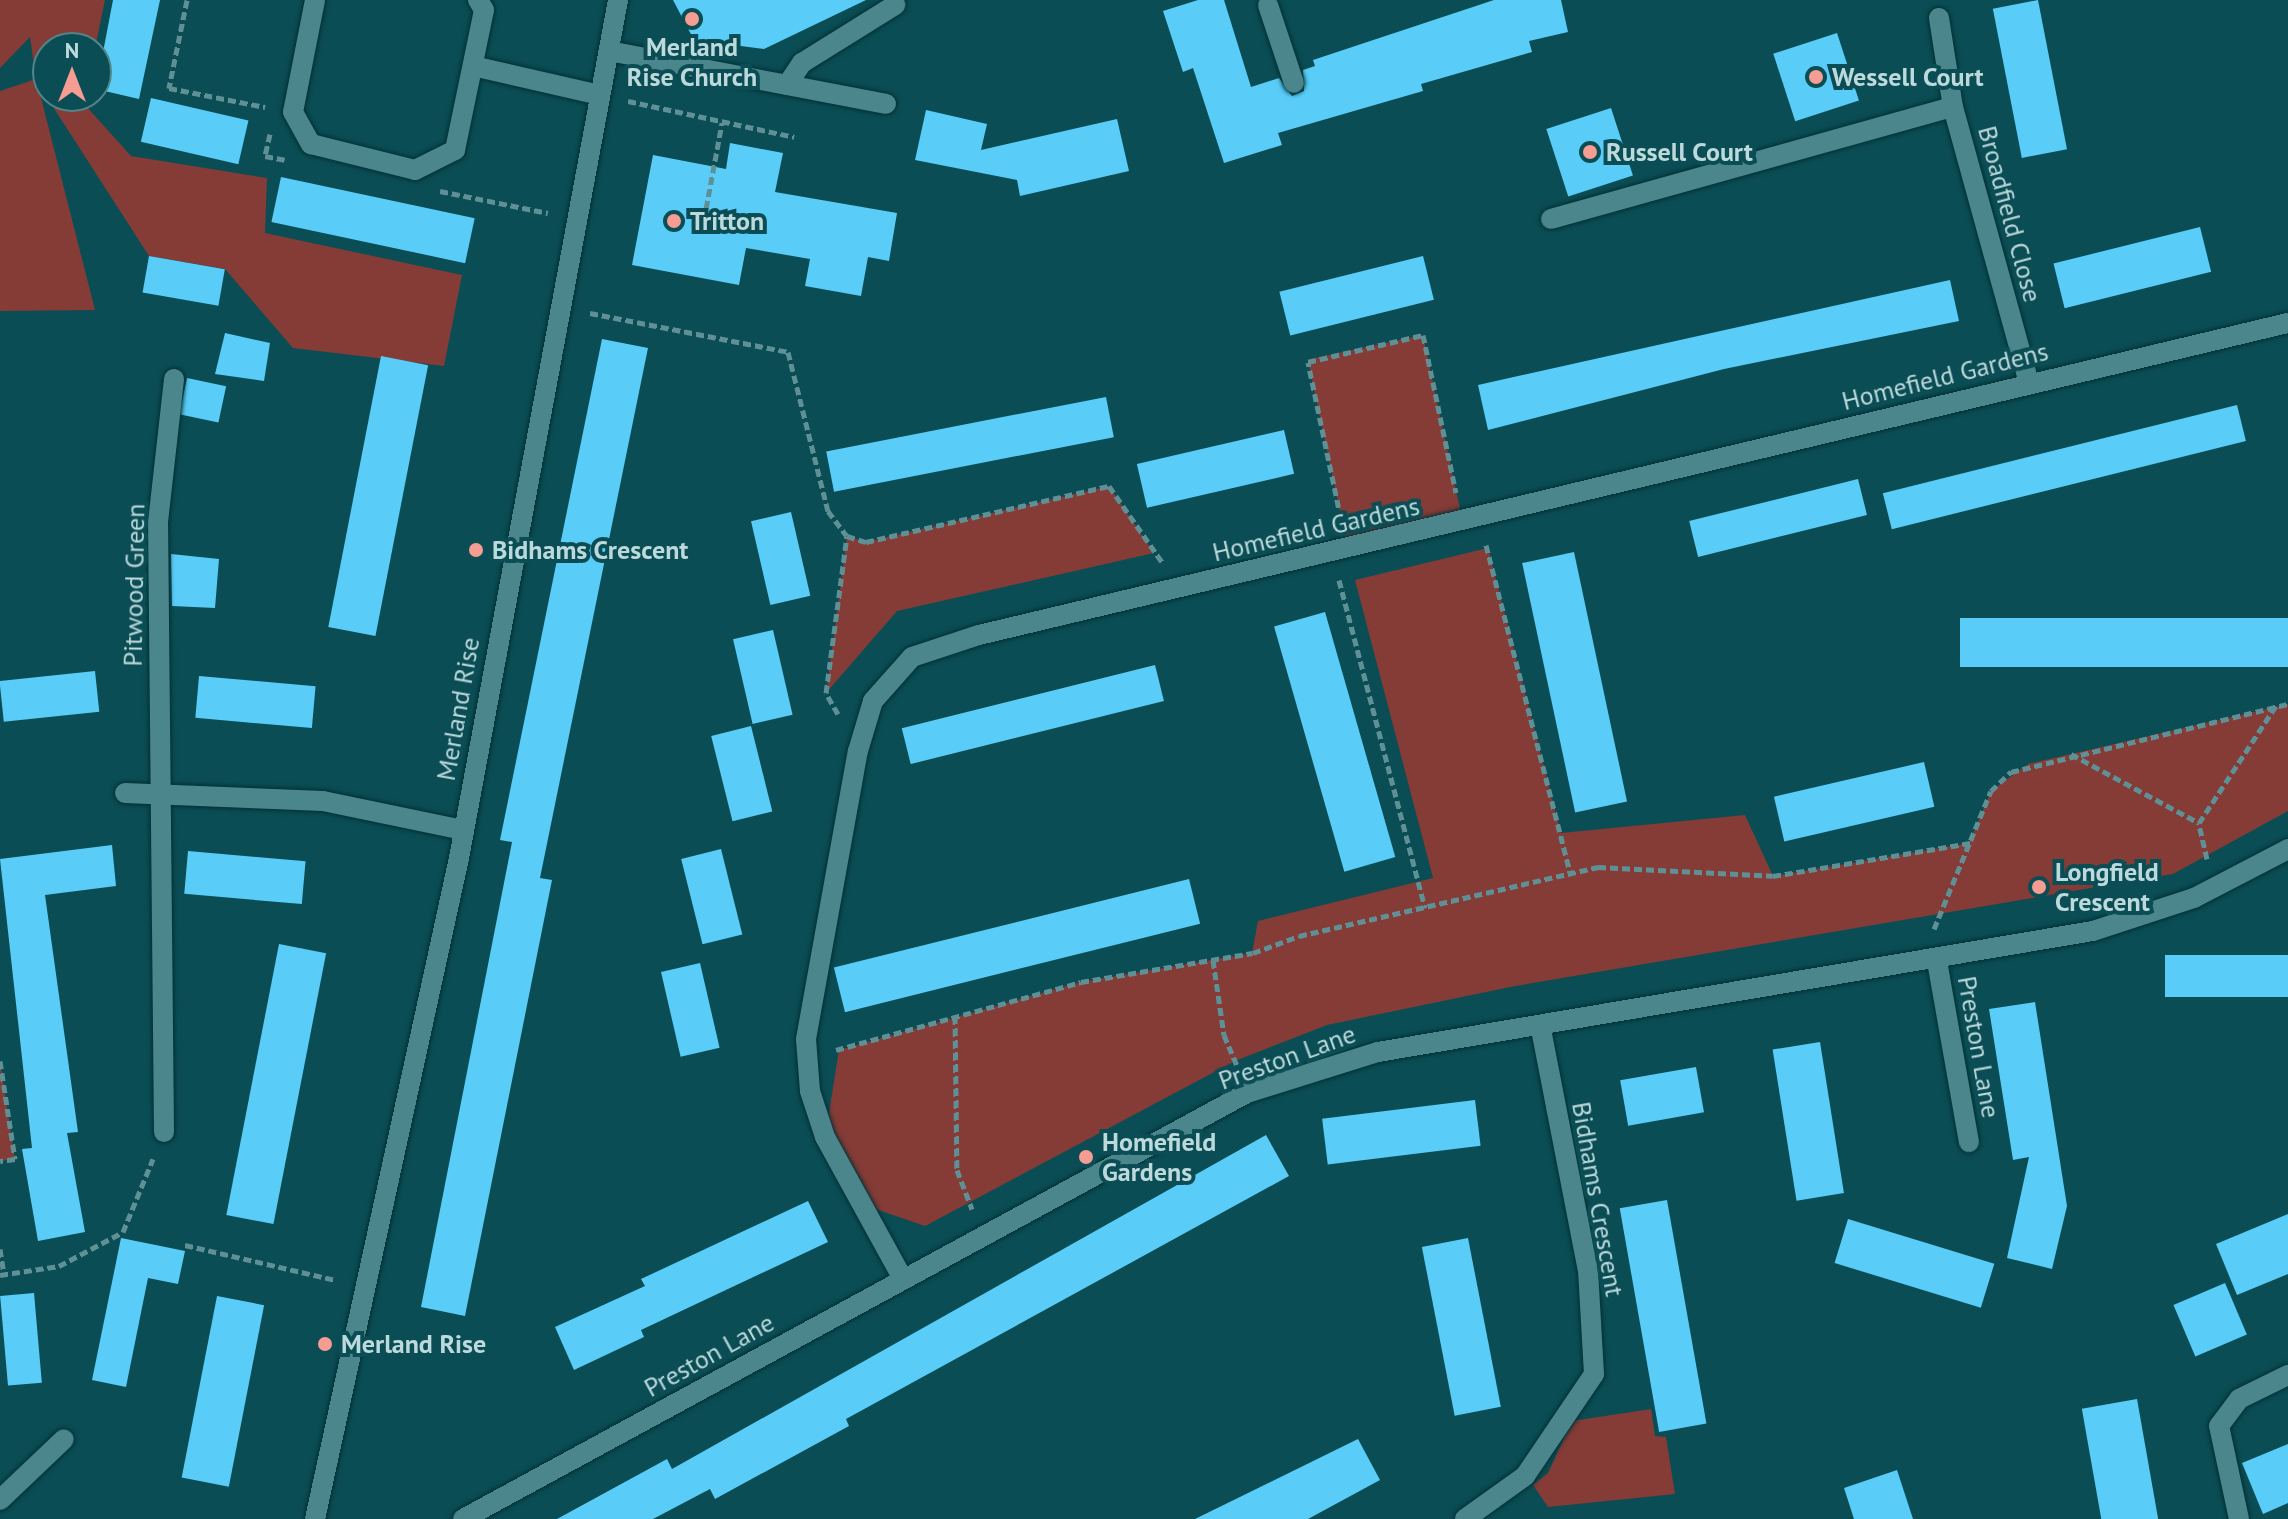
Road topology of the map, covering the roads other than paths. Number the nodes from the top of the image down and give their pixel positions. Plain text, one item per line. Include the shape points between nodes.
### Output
1 (315, 0) edge
2 (478, 0) edge
3 (618, 0) edge
4 (1274, 2) edge
5 (895, 5) dead end
6 (1939, 18) dead end
7 (609, 51) junction
8 (473, 66) junction
9 (1294, 83) dead end
10 (787, 85) junction
11 (600, 95) junction
12 (886, 104) dead end
13 (1953, 107) junction
14 (1551, 219) dead end
15 (2288, 323) edge
16 (174, 379) dead end
17 (2029, 382) junction
18 (125, 793) dead end
19 (158, 793) junction
20 (463, 830) junction
21 (2288, 849) edge
22 (1929, 962) junction
23 (1541, 1029) junction
24 (164, 1132) road end
25 (1969, 1142) dead end
26 (903, 1279) junction
27 (2288, 1375) edge
28 (64, 1439) dead end
29 (0, 1500) edge
30 (315, 1519) edge
31 (463, 1519) edge
32 (1465, 1519) edge
33 (2239, 1519) edge

1 - 8 street via 293,112 311,144 415,170 455,150
2 - 8 street via 484,10
3 - 7 street, Merland Rise
4 - 9 street
5 - 10 street via 802,63
6 - 13 street, Broadfield Close
7 - 10 street
7 - 11 street, Merland Rise
8 - 11 street
10 - 12 street
11 - 20 street, Merland Rise
13 - 14 street, Broadfield Close
13 - 17 street, Broadfield Close
15 - 17 street, Homefield Gardens
16 - 19 street, Pitwood Green via 158,522
17 - 26 street, Homefield Gardens via 1340,553 1182,586 912,657 873,701 858,751 807,1055 825,1137
18 - 19 street
19 - 20 street via 323,801
19 - 24 street, Pitwood Green
20 - 30 street, Merland Rise
21 - 22 street, Preston Lane via 2213,888 2093,931
22 - 23 street, Preston Lane
22 - 25 street, Preston Lane
23 - 26 street, Preston Lane via 1378,1052 1247,1093
23 - 32 street, Bidhams Crescent via 1588,1271 1594,1374 1525,1476
26 - 31 street, Preston Lane
27 - 33 street via 2239,1399 2219,1426
28 - 29 street

